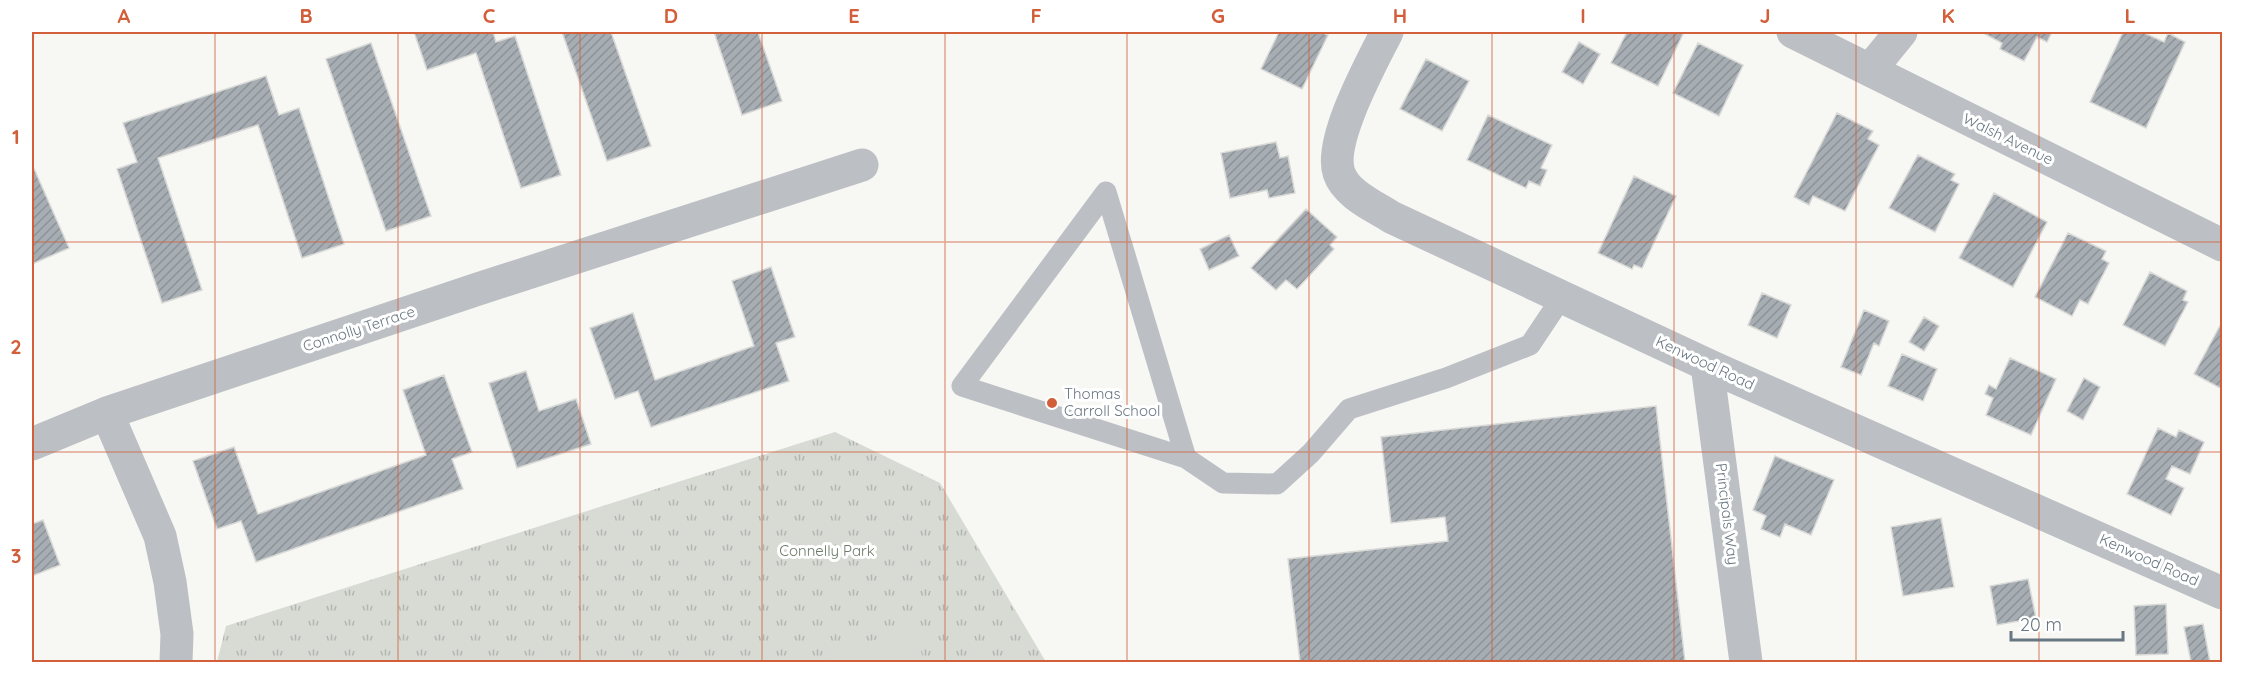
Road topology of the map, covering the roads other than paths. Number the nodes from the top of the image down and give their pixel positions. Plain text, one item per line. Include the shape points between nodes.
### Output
1 (1387, 32) edge
2 (1793, 32) edge
3 (1901, 32) edge
4 (1870, 70) junction
5 (862, 165) dead end
6 (2223, 245) edge
7 (1562, 297) junction
8 (1707, 365) junction
9 (106, 413) junction
10 (32, 444) edge
11 (1186, 458) junction
12 (2223, 593) edge
13 (176, 663) edge
14 (1746, 663) edge

1 - 7 street, Kenwood Road via 1343,129 1339,173 1352,192 1391,217
2 - 4 street, Walsh Avenue
3 - 4 street
4 - 6 street, Walsh Avenue
5 - 9 street, Connolly Terrace
7 - 8 street, Kenwood Road
7 - 11 lane via 1530,345 1446,378 1349,409 1311,453 1277,484 1222,483
8 - 12 street, Kenwood Road
8 - 14 street, Principals Way
9 - 10 street, Connolly Terrace
9 - 13 street via 160,536 177,634
11 - 11 lane via 1176,425 1106,192 962,386

